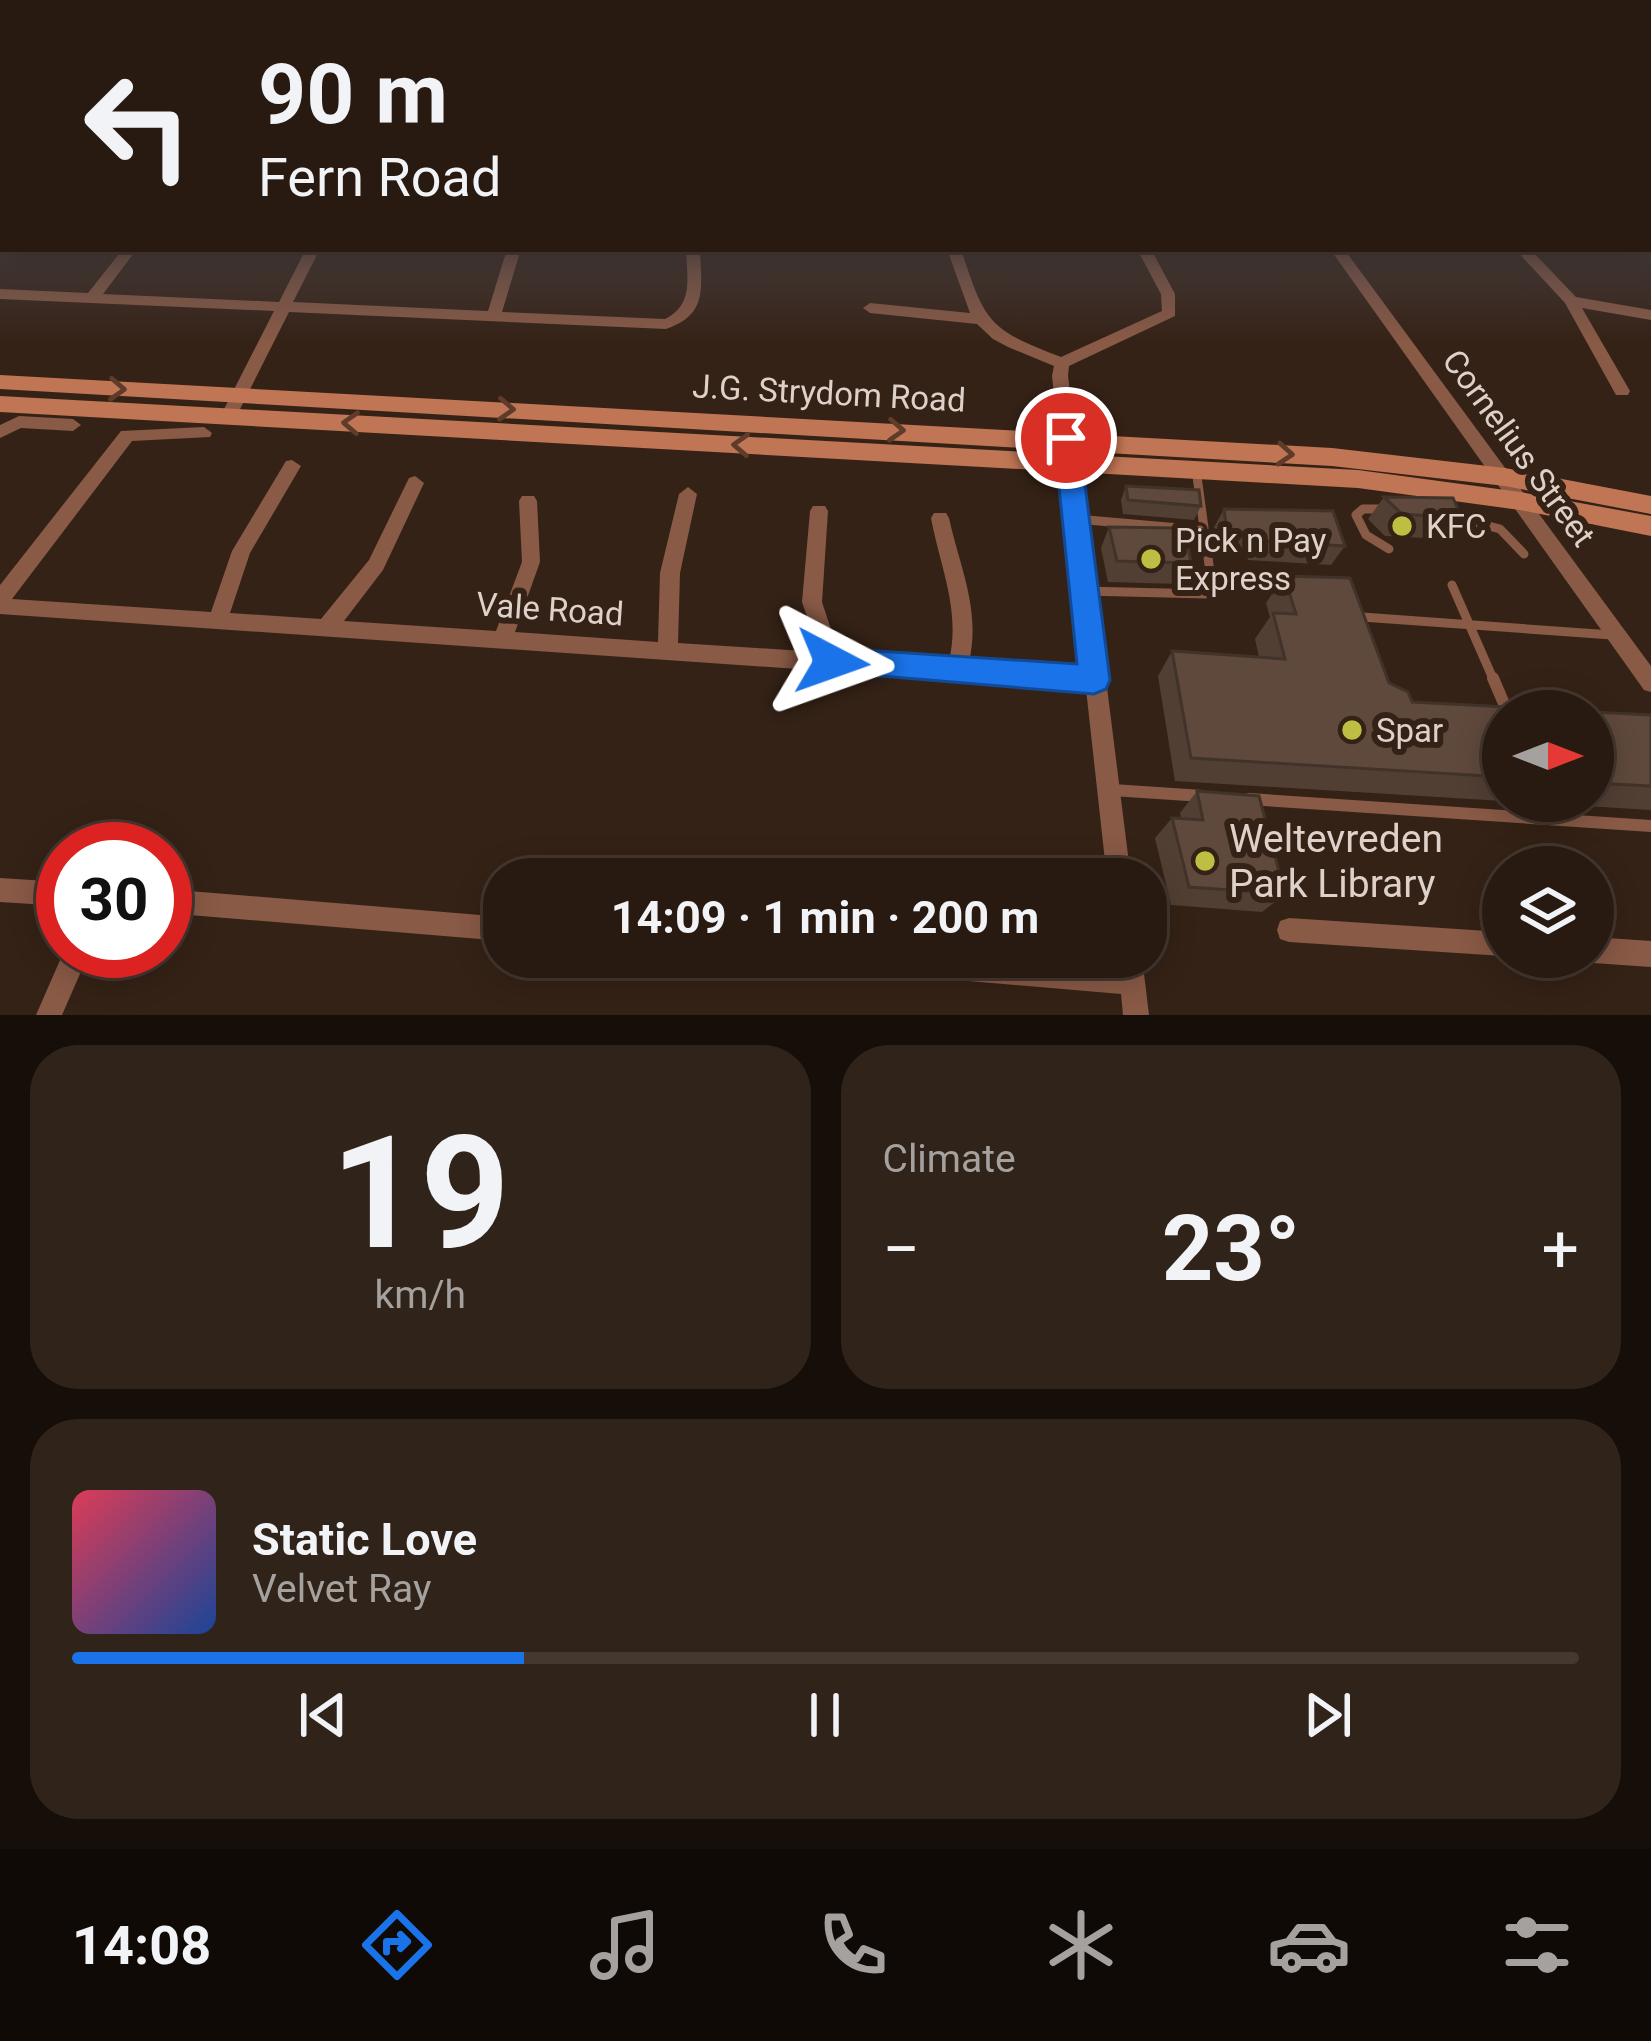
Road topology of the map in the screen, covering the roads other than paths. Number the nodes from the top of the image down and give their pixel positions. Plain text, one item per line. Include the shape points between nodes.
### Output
1 (128, 252) edge
2 (311, 252) edge
3 (513, 252) edge
4 (693, 252) edge
5 (955, 252) edge
6 (1146, 252) edge
7 (1339, 252) edge
8 (1525, 252) edge
9 (0, 294) edge
10 (92, 298) junction
11 (1571, 301) junction
12 (283, 307) junction
13 (870, 308) dead end
14 (1651, 315) edge
15 (494, 318) junction
16 (976, 320) junction
17 (1061, 364) junction
18 (0, 382) edge
19 (1622, 392) dead end
20 (0, 404) edge
21 (234, 406) junction
22 (73, 425) dead end
23 (0, 432) edge
24 (204, 433) dead end
25 (1066, 438) junction
26 (1069, 464) junction
27 (292, 466) dead end
28 (1196, 470) junction
29 (1505, 477) junction
30 (415, 483) dead end
31 (688, 494) dead end
32 (1520, 501) junction
33 (528, 502) dead end
34 (1651, 505) edge
35 (819, 511) dead end
36 (1398, 511) edge
37 (1432, 514) edge
38 (940, 518) dead end
39 (1075, 518) junction
40 (1651, 526) edge
41 (1202, 530) junction
42 (1389, 549) dead end
43 (1524, 554) dead end
44 (1452, 585) dead end
45 (1084, 591) junction
46 (0, 603) edge
47 (1362, 616) edge
48 (218, 621) junction
49 (1471, 626) junction
50 (327, 627) junction
51 (1618, 635) junction
52 (503, 638) junction
53 (668, 651) junction
54 (832, 662) junction
55 (957, 670) junction
56 (1094, 680) junction
57 (1651, 683) edge
58 (1498, 690) edge
59 (1108, 790) junction
60 (1651, 826) edge
61 (1116, 858) edge
62 (0, 890) edge
63 (36, 892) edge
64 (192, 903) edge
65 (483, 926) edge
66 (1289, 930) dead end
67 (1482, 943) edge
68 (1614, 951) edge
69 (1651, 954) edge
70 (66, 978) edge
71 (1132, 978) edge
72 (50, 1015) edge
73 (1136, 1015) edge

1 - 10 street
2 - 12 street
3 - 15 street
4 - 15 street via 694,302 684,318 658,325
5 - 16 street
6 - 17 street via 1169,313
7 - 29 street, Cornelius Street
8 - 11 street
9 - 10 street
10 - 12 street
11 - 14 street
11 - 19 street
12 - 15 street
12 - 21 street
13 - 16 street
16 - 17 street
17 - 25 street
18 -> 21 street, J.G. Strydom Road
20 - 21 street, J.G. Strydom Road
21 -> 25 street, J.G. Strydom Road
26 -> 21 street, J.G. Strydom Road
22 - 23 street via 19,422
24 - 46 street via 127,435
25 - 26 street
25 -> 29 street, J.G. Strydom Road
26 - 28 street, J.G. Strydom Road
26 - 39 street
27 - 48 street via 241,551
28 - 32 street, J.G. Strydom Road via 1358,479
28 - 41 lane
29 - 32 street, Cornelius Street
29 - 34 street, J.G. Strydom Road
30 - 50 street via 376,565
31 - 53 street via 669,582
32 - 40 street, J.G. Strydom Road
32 - 51 street, Cornelius Street
33 - 52 street via 531,562
35 - 54 street via 812,602
36 - 42 lane via 1356,515 1366,536
37 - 43 lane via 1494,526
38 - 55 street via 967,613
39 - 41 lane
39 - 45 street
41 - 45 lane via 1210,572 1204,596
44 - 49 lane
45 - 56 street
46 - 48 street, Vale Road
47 - 49 lane
48 - 50 street, Vale Road
49 - 51 lane
49 - 58 lane
50 - 52 street, Vale Road
51 - 57 street, Cornelius Street
52 - 53 street, Vale Road
53 - 54 street, Vale Road
54 - 55 street, Vale Road
55 - 56 street, Vale Road
56 - 59 street
59 - 60 lane
59 - 61 street
62 - 63 street
64 - 65 street
66 - 67 street
68 - 69 street
70 - 72 street
71 - 73 street

